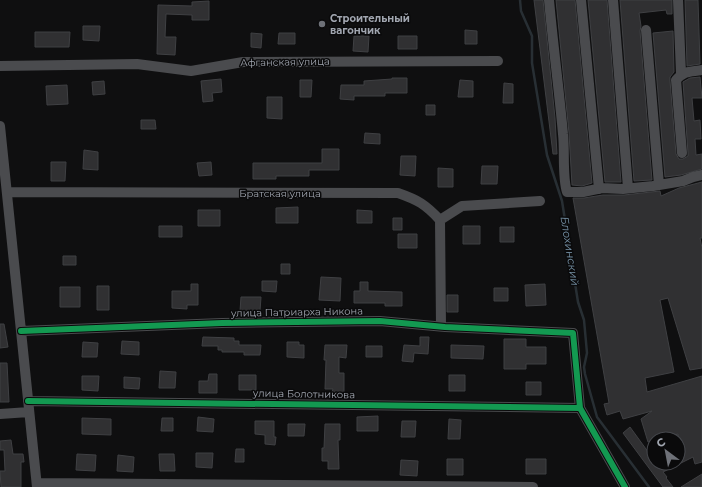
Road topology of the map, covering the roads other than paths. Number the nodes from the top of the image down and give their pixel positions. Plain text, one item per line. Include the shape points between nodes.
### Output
1 (549, 0) edge
2 (581, 0) edge
3 (612, 0) edge
4 (678, 0) edge
5 (646, 30) dead end
6 (498, 61) dead end
7 (0, 66) edge
8 (702, 70) edge
9 (682, 74) junction
10 (0, 126) edge
11 (682, 153) dead end
12 (702, 175) edge
13 (659, 185) junction
14 (599, 188) junction
15 (628, 188) junction
16 (7, 192) junction
17 (540, 201) dead end
18 (440, 220) junction
19 (441, 326) junction
20 (21, 331) junction
21 (28, 401) junction
22 (580, 408) junction
23 (29, 412) junction
24 (0, 414) edge
25 (37, 485) edge
26 (533, 487) edge
27 (625, 487) edge

1 - 14 street via 563,136 565,187 570,193
2 - 14 street
3 - 15 street
4 - 9 street
5 - 13 street
6 - 7 street, Афганская улица via 243,62 191,71 137,64
8 - 9 street
9 - 11 street via 676,80
10 - 16 street
12 - 13 street
13 - 15 street
14 - 15 street
16 - 18 street, Братская улица via 398,193 428,207
16 - 20 street
17 - 18 street via 462,206
18 - 19 street
19 - 20 street, улица Патриарха Никона via 380,321 222,323
19 - 22 street, улица Патриарха Никона via 573,333
20 - 21 street
21 - 22 street, улица Болотникова
21 - 23 street
22 - 27 street
23 - 24 street
23 - 25 street
25 - 26 street

